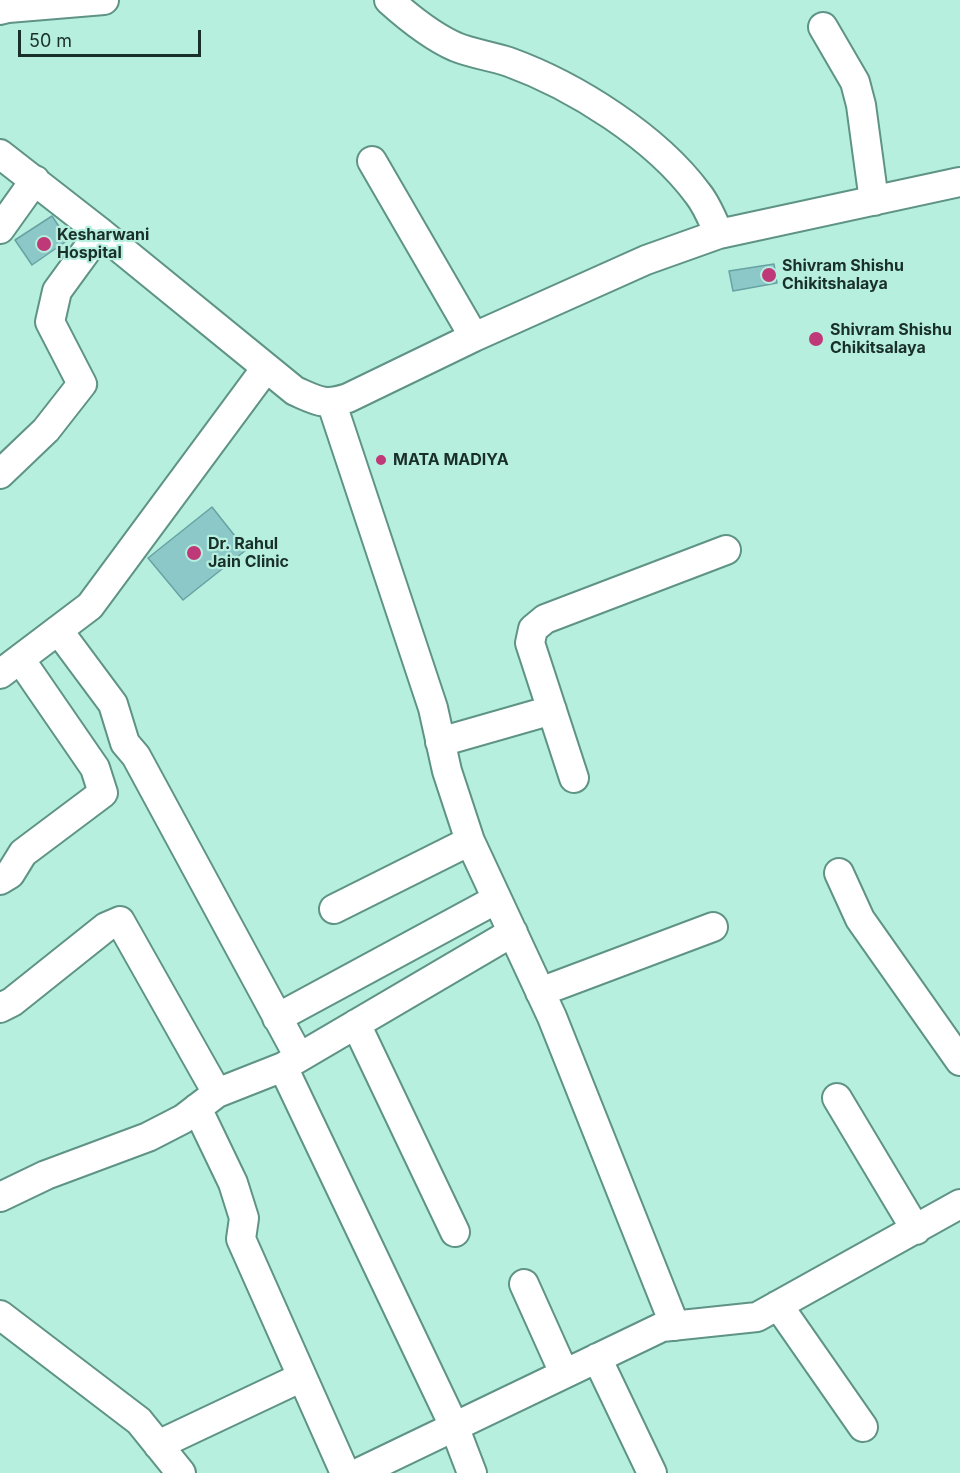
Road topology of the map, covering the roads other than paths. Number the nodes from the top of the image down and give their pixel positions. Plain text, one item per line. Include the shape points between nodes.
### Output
1 (104, 0) edge
2 (389, 0) edge
3 (3, 7) edge
4 (823, 27) dead end
5 (0, 154) edge
6 (372, 161) dead end
7 (35, 180) junction
8 (960, 182) edge
9 (874, 201) junction
10 (0, 229) edge
11 (100, 232) junction
12 (719, 234) junction
13 (474, 337) junction
14 (266, 368) junction
15 (333, 404) junction
16 (0, 474) edge
17 (726, 550) dead end
18 (58, 630) junction
19 (10, 666) edge
20 (552, 710) junction
21 (440, 742) junction
22 (574, 778) dead end
23 (470, 841) junction
24 (839, 873) dead end
25 (0, 880) edge
26 (497, 899) junction
27 (334, 909) dead end
28 (713, 927) dead end
29 (513, 932) junction
30 (540, 992) junction
31 (0, 1008) edge
32 (278, 1018) junction
33 (356, 1024) junction
34 (960, 1060) edge
35 (291, 1062) junction
36 (837, 1098) dead end
37 (207, 1101) junction
38 (0, 1197) edge
39 (960, 1204) edge
40 (916, 1230) junction
41 (455, 1232) dead end
42 (524, 1284) dead end
43 (778, 1305) junction
44 (0, 1315) edge
45 (675, 1326) junction
46 (597, 1358) junction
47 (564, 1373) junction
48 (302, 1377) junction
49 (454, 1426) junction
50 (863, 1426) dead end
51 (158, 1445) junction
52 (181, 1473) edge
53 (345, 1473) edge
54 (358, 1473) edge
55 (472, 1473) edge
56 (652, 1473) edge

1 - 3 street
2 - 12 street via 434,35 564,86 625,124 699,195
4 - 9 street via 855,82
5 - 7 street
6 - 13 street
7 - 10 street
7 - 11 street
8 - 9 street
9 - 12 street
11 - 14 street
11 - 16 street via 57,291 50,322 82,384 46,430
12 - 13 street via 645,260
13 - 15 street
14 - 15 street via 295,391
14 - 18 street via 90,606
15 - 21 street via 433,708
17 - 20 street via 545,619 533,629 530,643
18 - 19 street
18 - 32 street via 113,704 125,743
19 - 25 street via 95,768 103,793 23,853 10,874
20 - 21 street
20 - 22 street
21 - 23 street
23 - 26 street
23 - 27 street
24 - 34 street via 860,919
26 - 29 street
26 - 32 street
28 - 30 street
29 - 30 street
29 - 33 street
30 - 45 street
31 - 37 street via 106,927 120,921
32 - 35 street
33 - 35 street
33 - 41 street
35 - 37 street
35 - 49 street
36 - 40 street
37 - 38 street via 148,1137 46,1175
37 - 48 street via 244,1218 241,1239
39 - 40 street
40 - 43 street
42 - 47 street
43 - 45 street via 757,1317
43 - 50 street
44 - 51 street via 139,1421
45 - 46 street via 662,1327
46 - 47 street
46 - 56 street
47 - 49 street
48 - 51 street
48 - 53 street
49 - 54 street
49 - 55 street
51 - 52 street

